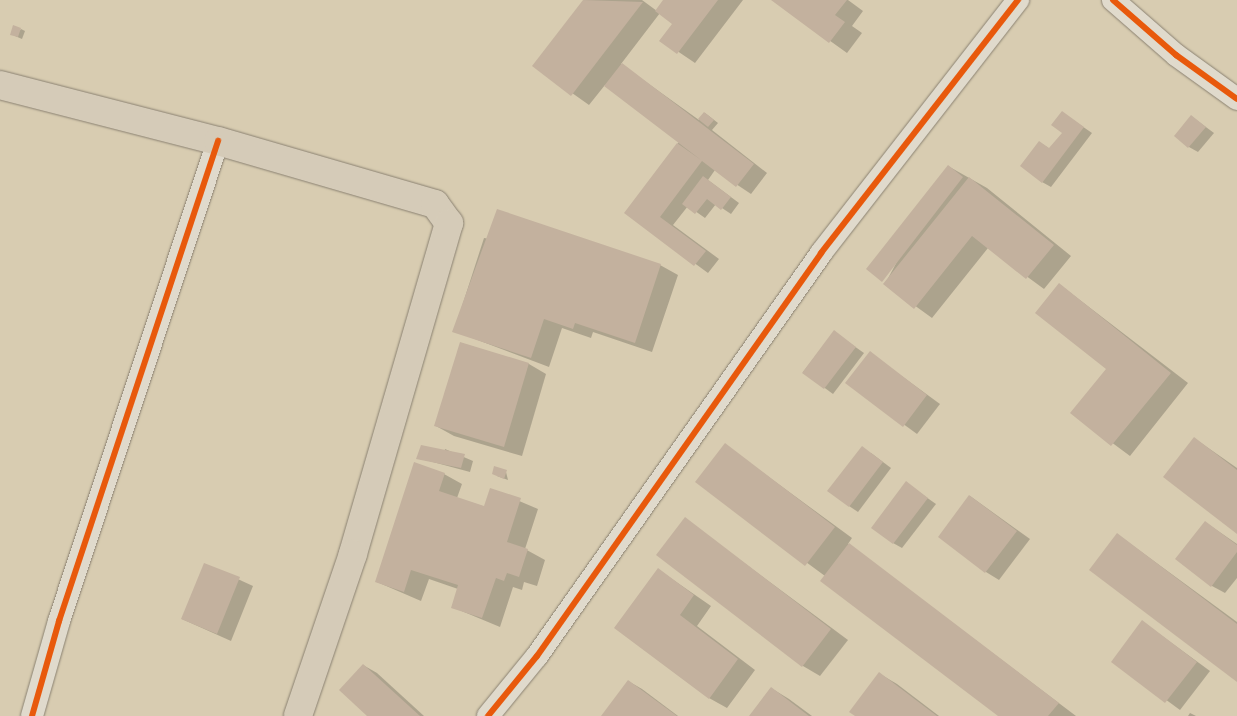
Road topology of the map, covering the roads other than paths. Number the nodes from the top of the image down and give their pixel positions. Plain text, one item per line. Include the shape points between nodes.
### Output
1 (1018, 0) edge
2 (1113, 0) edge
3 (0, 85) edge
4 (1237, 99) edge
5 (218, 141) junction
6 (32, 716) edge
7 (298, 716) edge
8 (488, 716) edge

1 - 8 street via 821,254 537,656
2 - 4 street via 1176,55
3 - 5 main road
5 - 6 street via 59,620
5 - 7 main road via 435,204 449,223 353,554

